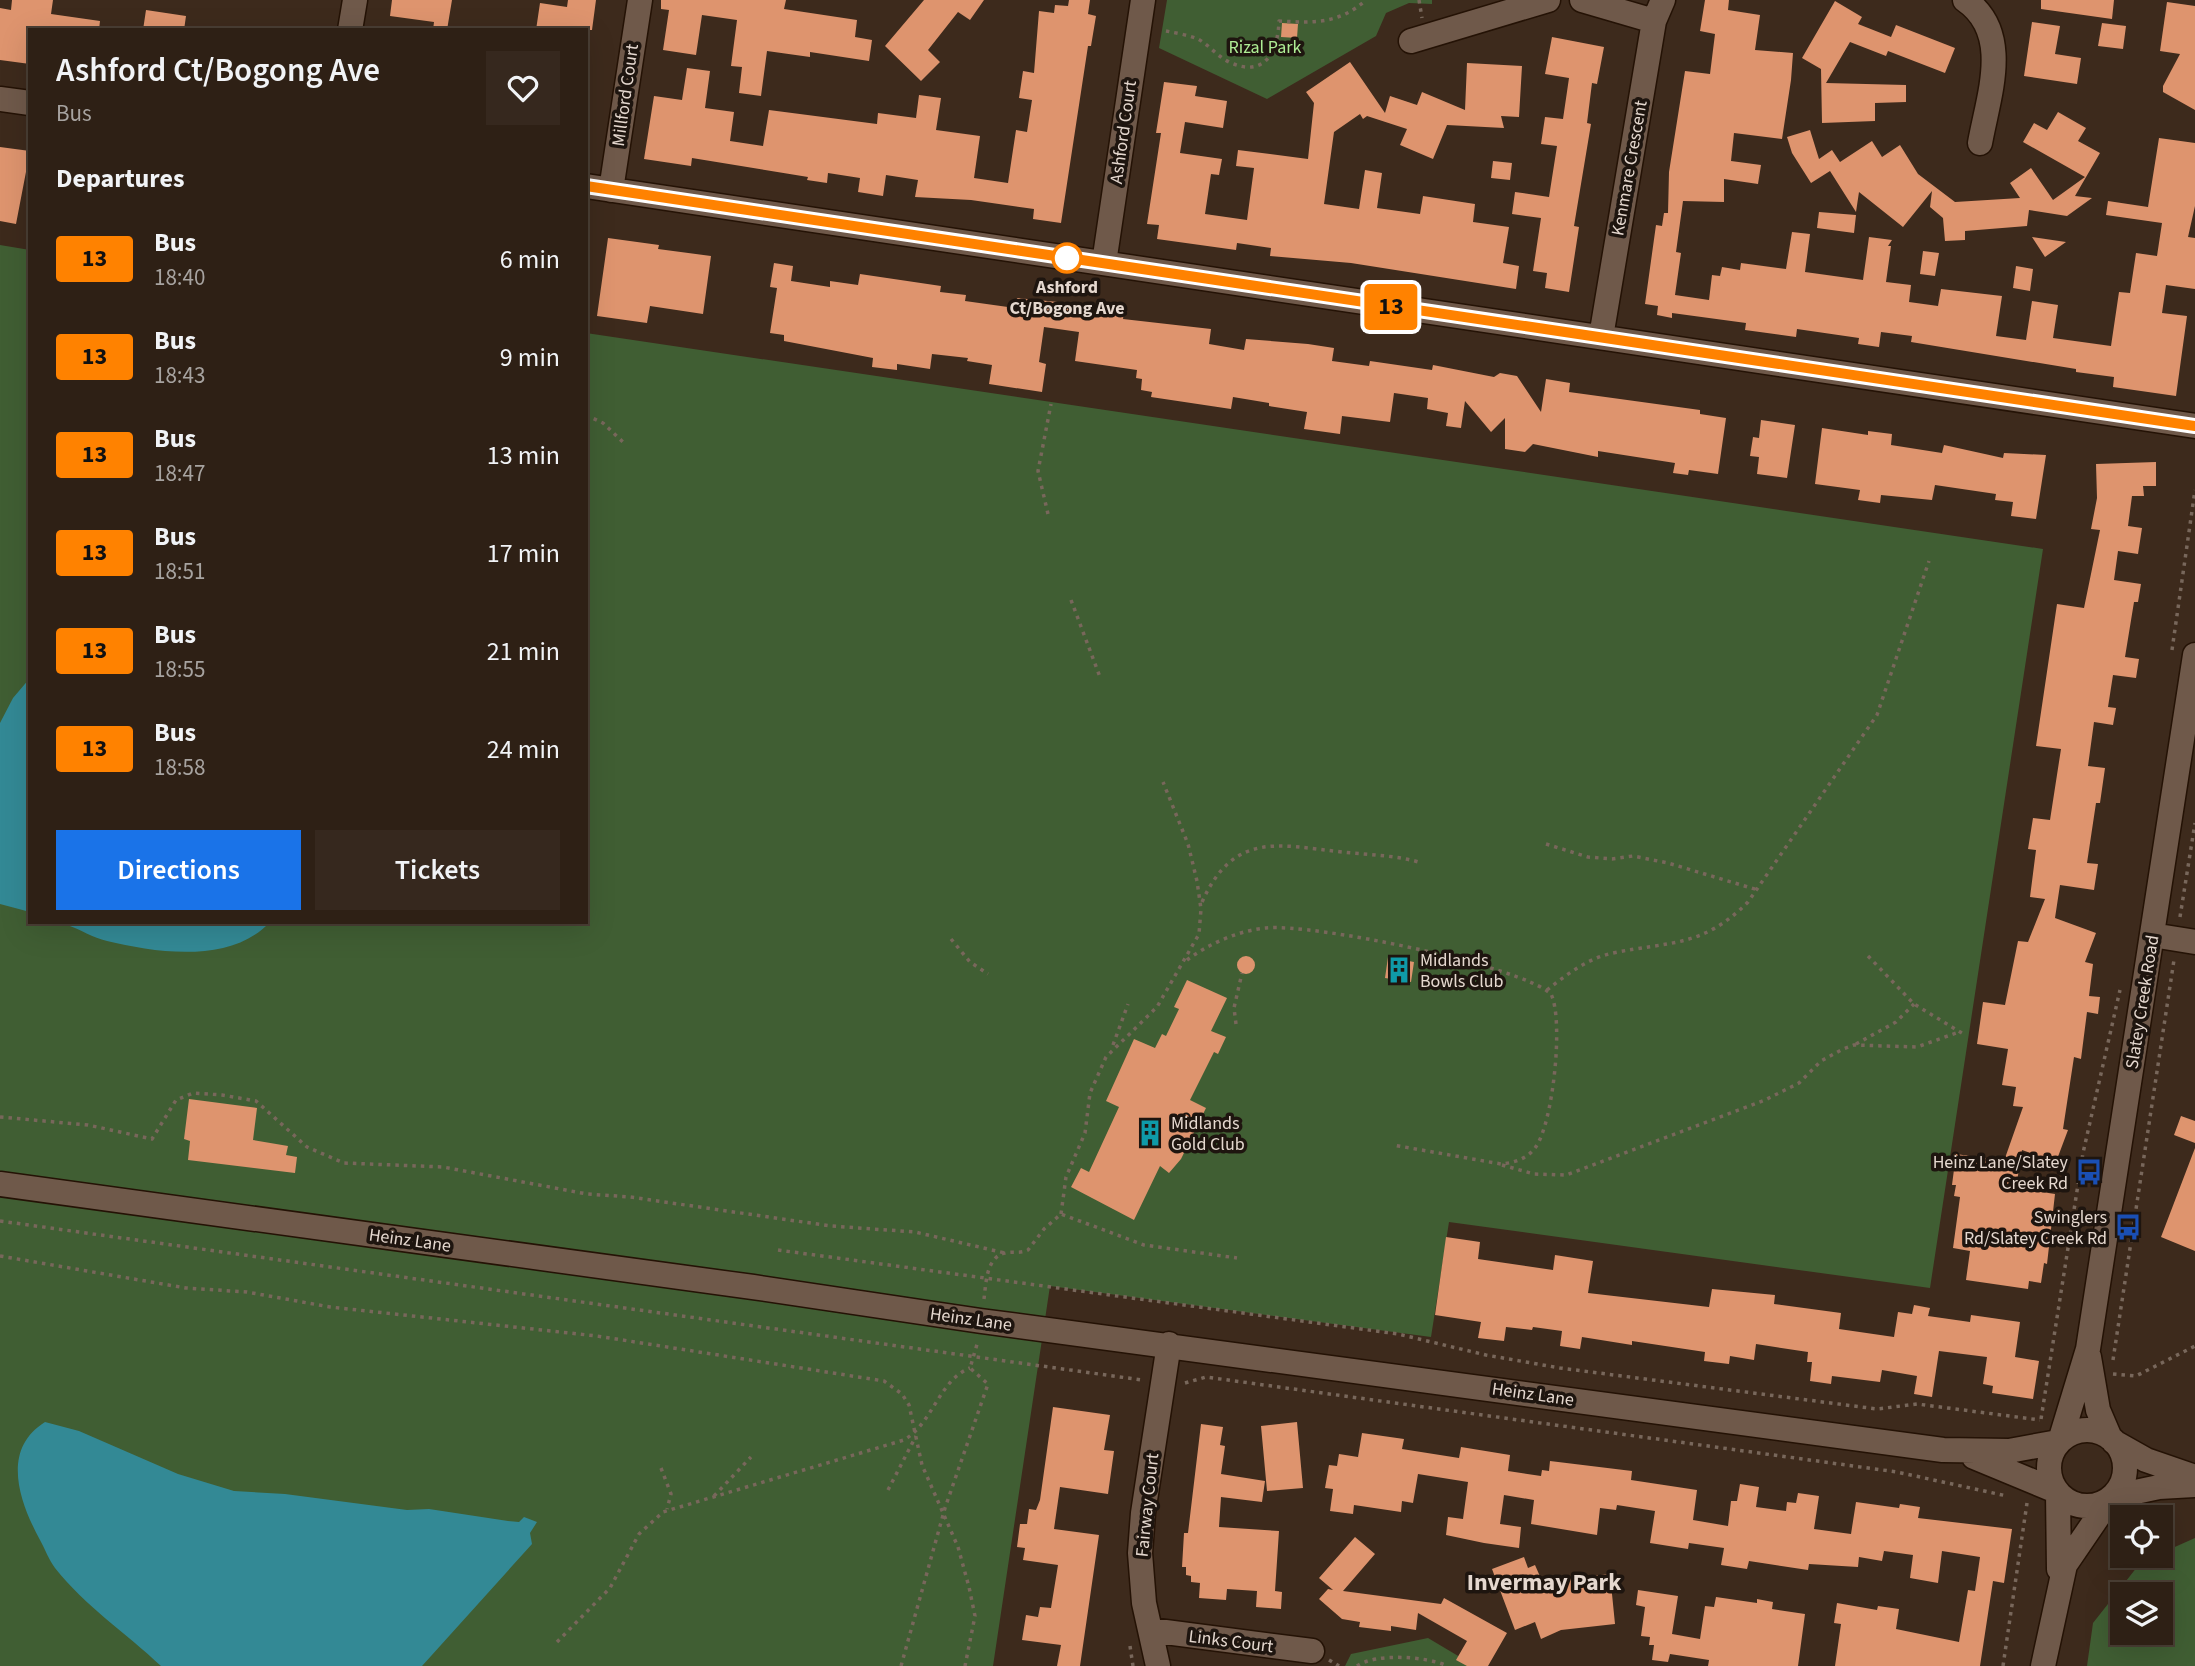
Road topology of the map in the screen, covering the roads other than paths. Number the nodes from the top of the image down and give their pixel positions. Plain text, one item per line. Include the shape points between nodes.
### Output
1 (355, 0) edge
2 (640, 0) edge
3 (1143, 0) edge
4 (1548, 0) edge
5 (1582, 0) edge
6 (1965, 0) edge
7 (1658, 11) edge
8 (350, 28) edge
9 (1411, 41) dead end
10 (0, 99) edge
11 (28, 103) edge
12 (1980, 143) dead end
13 (588, 186) edge
14 (611, 190) junction
15 (1104, 263) junction
16 (1601, 337) junction
17 (2195, 426) edge
18 (2183, 657) edge
19 (2152, 935) junction
20 (2186, 940) edge
21 (0, 1184) edge
22 (1168, 1344) junction
23 (2088, 1349) junction
24 (2112, 1440) junction
25 (2059, 1442) junction
26 (1943, 1450) junction
27 (2195, 1477) edge
28 (2195, 1485) edge
29 (2057, 1492) junction
30 (2111, 1498) junction
31 (2057, 1591) junction
32 (1150, 1630) junction
33 (1312, 1651) dead end
34 (1158, 1666) edge
35 (2043, 1666) edge

1 - 8 street
2 - 14 street, Millford Court
3 - 15 street, Ashford Court
4 - 9 street
5 - 7 street
6 - 12 street via 1989,27 1994,52
7 - 16 street, Kenmare Crescent
10 - 11 street
13 - 14 street
14 - 15 street
15 - 16 street
16 - 17 street
18 - 19 street, Slatey Creek Road
19 - 20 street
19 - 23 street, Slatey Creek Road
21 - 22 street, Heinz Lane
22 - 26 street, Heinz Lane
22 - 32 street, Fairway Court via 1140,1541
23 - 24 street, Slatey Creek Road via 2098,1410
23 - 25 street, Slatey Creek Road
24 - 25 street via 2100,1432 2083,1430
24 - 27 street via 2146,1461
24 - 30 street via 2124,1459 2125,1471
25 - 26 street, Heinz Lane via 1997,1452
25 - 29 street via 2048,1468
26 - 29 street, Heinz Lane via 1978,1459 2020,1488
28 - 30 street via 2159,1487
29 - 30 street via 2068,1502 2086,1507
29 - 31 street via 2061,1538
30 - 31 street via 2068,1558
31 - 35 street
32 - 33 street, Links Court
32 - 34 street, Fairway Court

